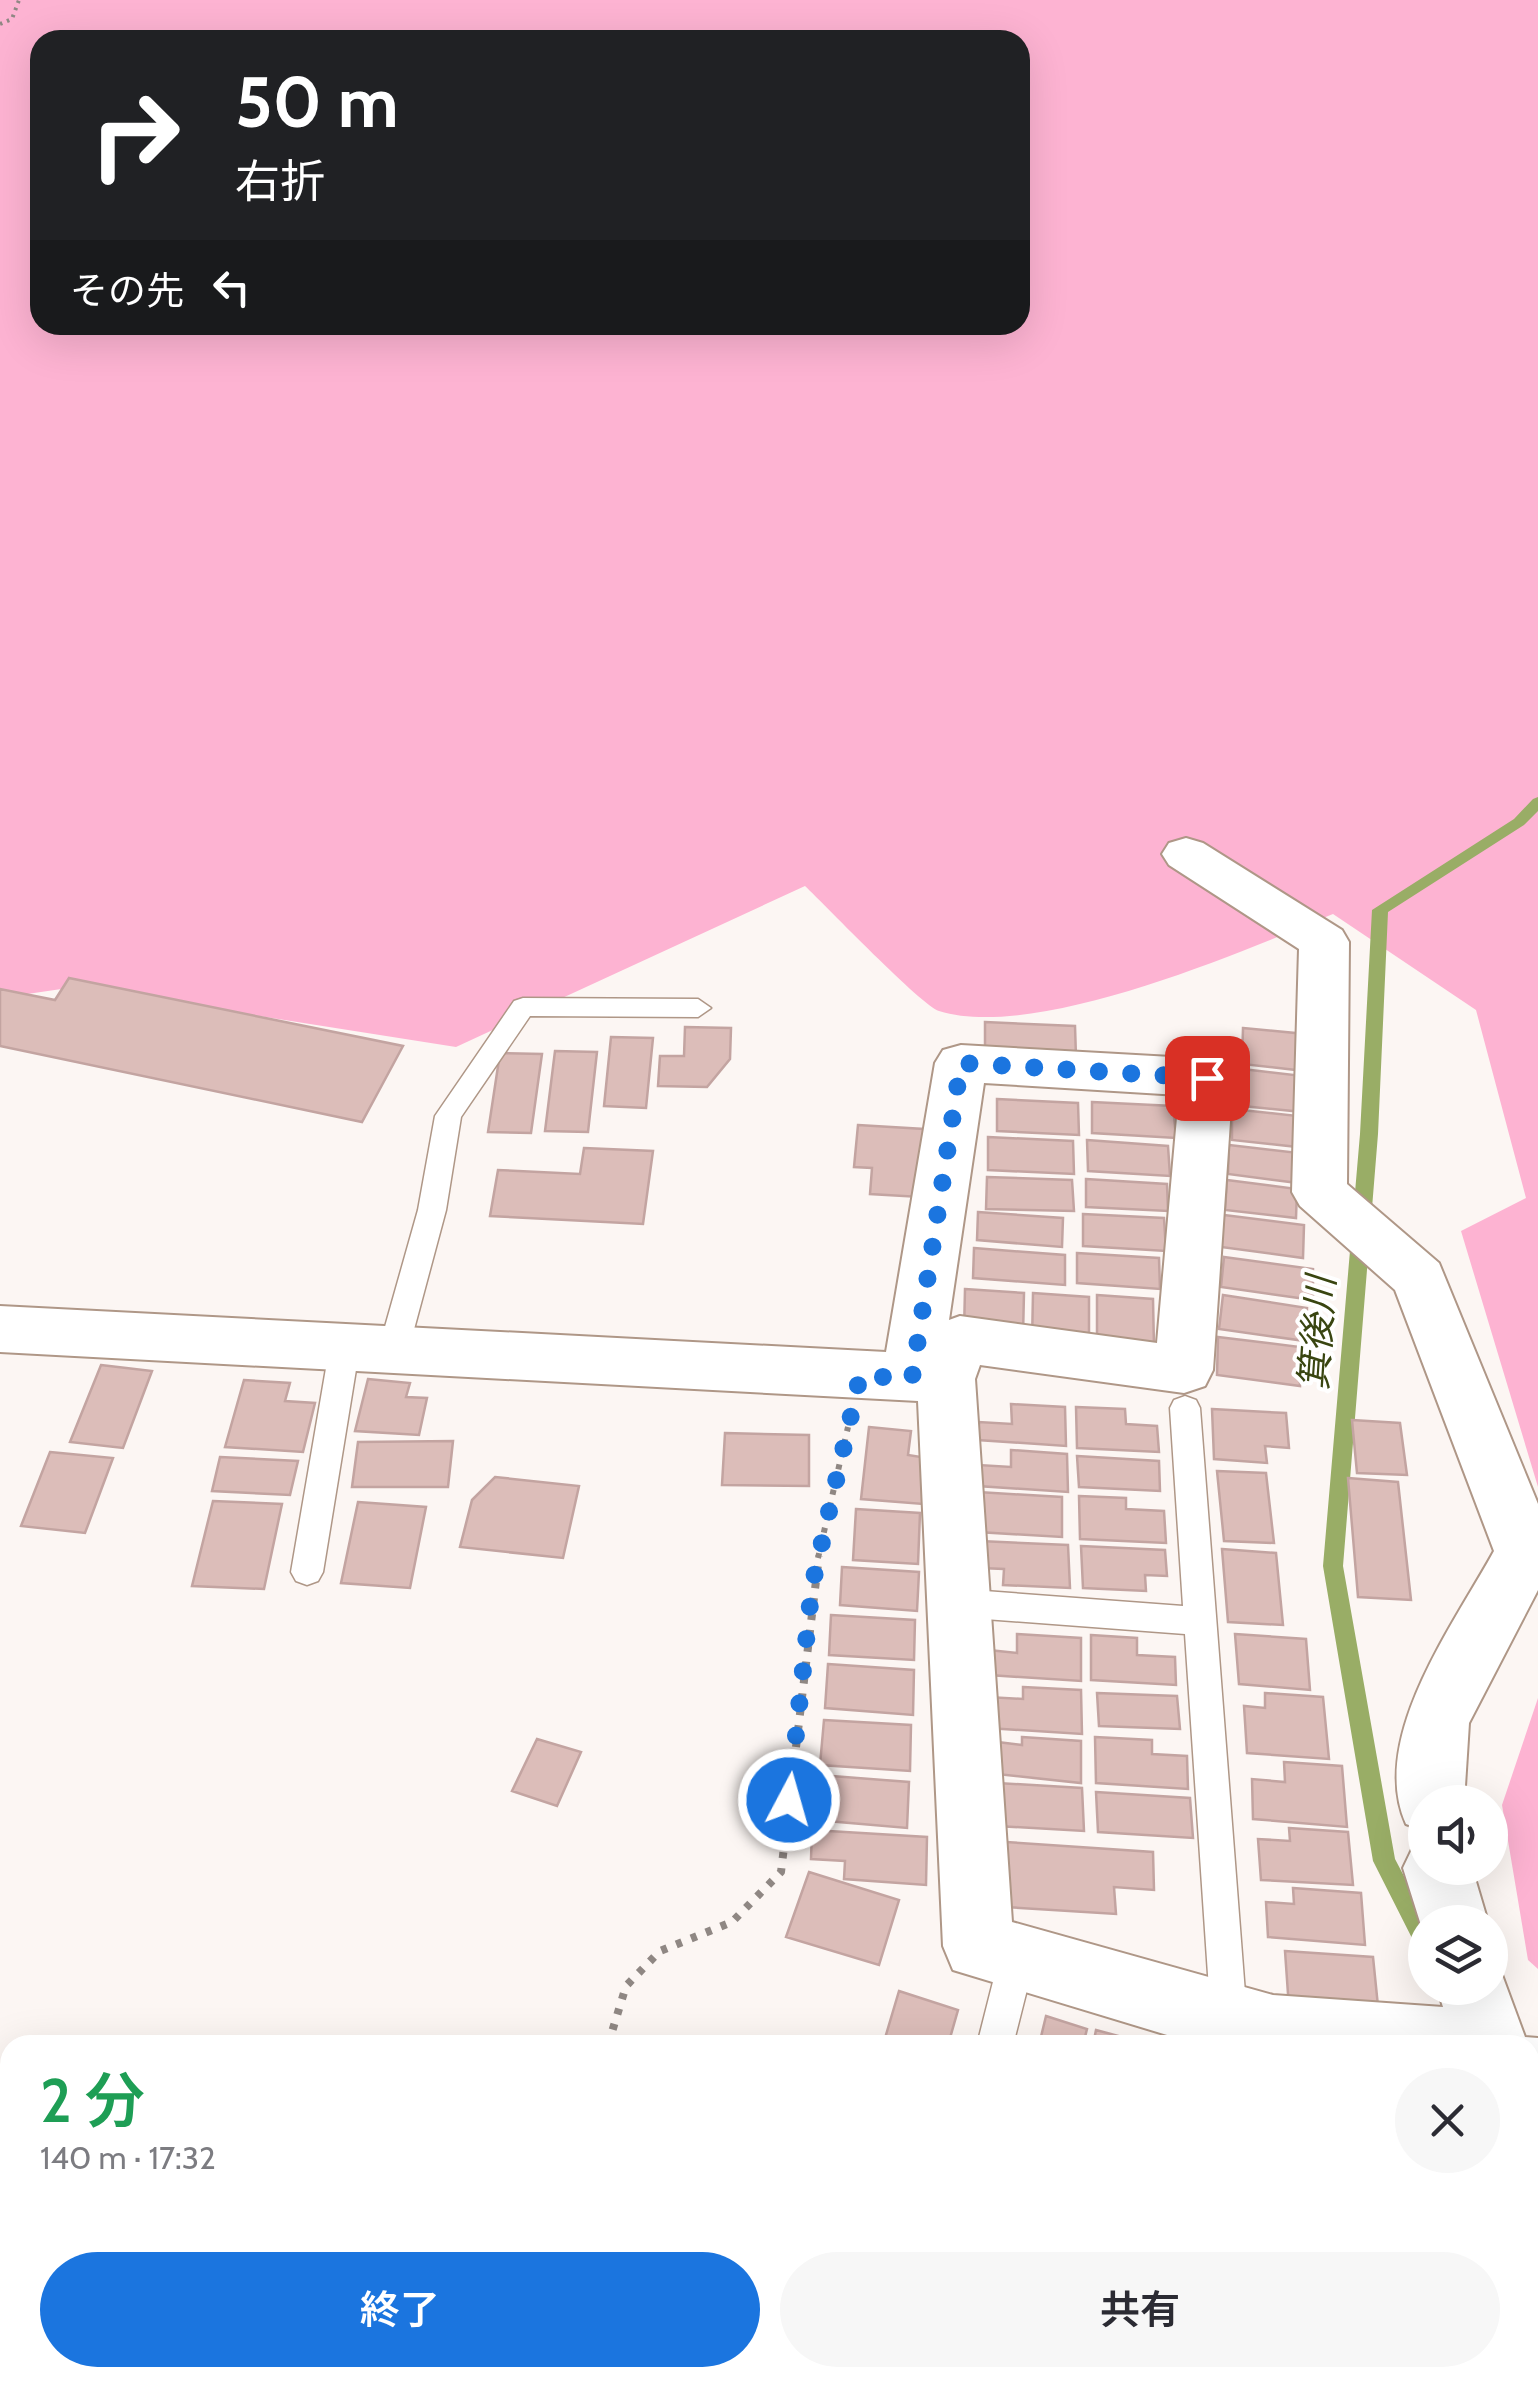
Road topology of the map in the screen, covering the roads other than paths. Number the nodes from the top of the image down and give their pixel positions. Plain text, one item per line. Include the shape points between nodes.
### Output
1 (1186, 854) dead end
2 (698, 1008) dead end
3 (0, 1329) edge
4 (370, 1346) junction
5 (906, 1377) junction
6 (1184, 1408) dead end
7 (306, 1572) dead end
8 (958, 1603) junction
9 (1200, 1621) junction
10 (1431, 1785) edge
11 (1017, 1958) junction
12 (1479, 2005) edge
13 (1229, 2019) junction
14 (998, 2035) edge
15 (1303, 2035) edge
16 (1489, 2035) edge

1 - 10 street via 1324,942 1319,1192 1420,1278 1526,1552 1436,1721
2 - 4 lane via 523,1006 448,1116 432,1210
3 - 4 street
4 - 5 street
4 - 7 lane
5 - 5 street via 961,1063 1207,1078 1184,1370 960,1338
5 - 8 street
6 - 9 lane
8 - 9 lane
8 - 11 street via 978,1946
9 - 13 lane
11 - 13 street
11 - 14 lane
12 - 16 street
13 - 15 street

